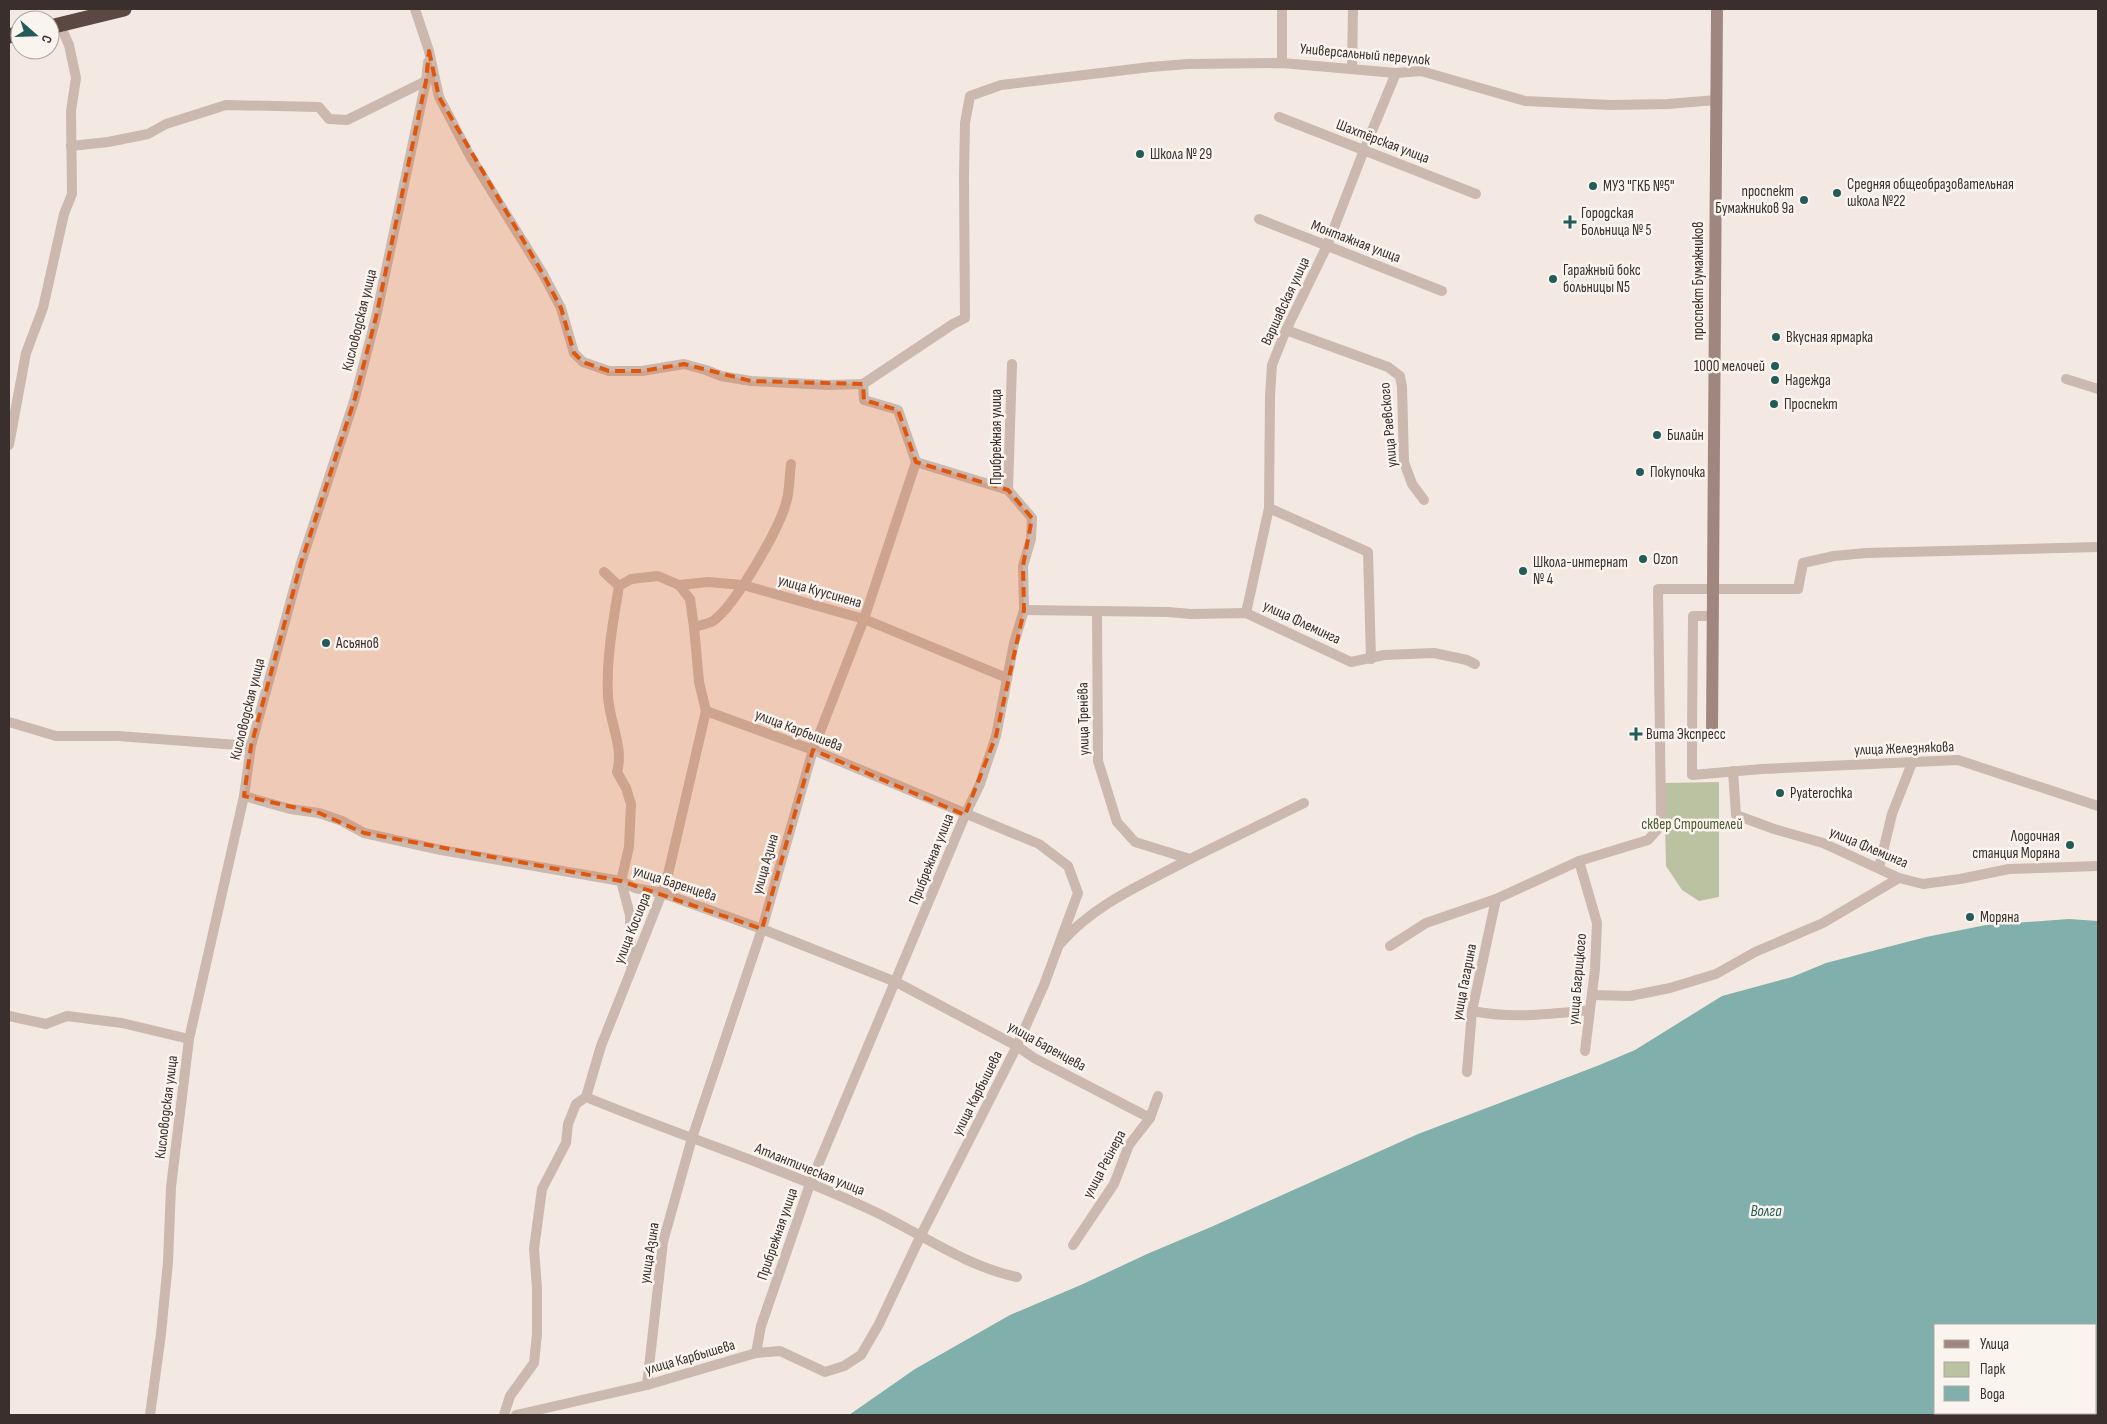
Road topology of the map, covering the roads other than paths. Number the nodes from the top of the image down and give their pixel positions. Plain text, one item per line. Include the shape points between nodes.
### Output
1 (124, 9) edge
2 (415, 9) edge
3 (1282, 9) edge
4 (1353, 9) edge
5 (1716, 9) edge
6 (60, 25) edge
7 (60, 33) edge
8 (429, 51) junction
9 (1282, 62) junction
10 (1352, 68) junction
11 (1396, 73) junction
12 (426, 81) junction
13 (1716, 100) junction
14 (1278, 117) dead end
15 (71, 146) junction
16 (1364, 150) junction
17 (1476, 194) dead end
18 (1259, 219) dead end
19 (1327, 246) junction
20 (1442, 291) dead end
21 (1286, 330) junction
22 (1012, 364) dead end
23 (2066, 378) dead end
24 (863, 384) junction
25 (2098, 388) edge
26 (9, 445) edge
27 (916, 462) junction
28 (790, 464) dead end
29 (1008, 490) junction
30 (1424, 500) dead end
31 (1269, 508) junction
32 (2098, 547) edge
33 (604, 572) dead end
34 (743, 585) junction
35 (619, 586) junction
36 (679, 586) junction
37 (1714, 588) junction
38 (1024, 610) junction
39 (1097, 612) junction
40 (1246, 613) junction
41 (1714, 616) junction
42 (864, 619) junction
43 (694, 627) junction
44 (1370, 659) junction
45 (1475, 664) dead end
46 (1007, 678) junction
47 (706, 711) junction
48 (9, 722) edge
49 (1692, 734) junction
50 (1712, 734) joint
51 (251, 746) junction
52 (813, 750) junction
53 (1912, 763) junction
54 (1733, 771) junction
55 (244, 796) junction
56 (1304, 803) dead end
57 (2098, 806) edge
58 (965, 815) junction
59 (1190, 860) junction
60 (1579, 862) junction
61 (2098, 866) edge
62 (1878, 868) junction
63 (1899, 878) junction
64 (621, 881) junction
65 (662, 893) junction
66 (1496, 899) junction
67 (762, 929) junction
68 (1390, 946) dead end
69 (1057, 948) junction
70 (630, 975) junction
71 (896, 982) junction
72 (1592, 995) junction
73 (1590, 1010) junction
74 (1472, 1011) junction
75 (9, 1016) edge
76 (189, 1039) junction
77 (1017, 1046) junction
78 (1585, 1051) dead end
79 (1467, 1072) dead end
80 (1158, 1096) dead end
81 (586, 1097) junction
82 (1150, 1118) junction
83 (692, 1138) junction
84 (810, 1184) junction
85 (921, 1235) junction
86 (1073, 1245) dead end
87 (1017, 1277) dead end
88 (756, 1353) junction
89 (648, 1385) junction
90 (150, 1415) edge
91 (504, 1415) edge
92 (516, 1415) edge

1 - 6 highway
2 - 8 street
3 - 9 street
4 - 10 street
5 - 13 street, проспект Бумажников
7 - 15 street via 69,45 76,78
8 - 12 street, Кисловодская улица
8 - 24 street via 439,97 470,156 543,274 561,308 574,353 583,362 609,371 642,371 684,364 721,376 751,381
9 - 10 street, Универсальный переулок
9 - 24 street, Универсальный переулок via 1188,64 1040,80 1001,85 970,96 965,123 964,177 966,318
10 - 11 street, Универсальный переулок
11 - 13 street, Универсальный переулок via 1421,71 1525,101 1620,105
11 - 16 street, Варшавская улица
12 - 15 street via 347,120 329,119 319,107 226,105 166,124 148,134
12 - 51 street, Кисловодская улица via 376,317 355,398 301,563
13 - 37 street, проспект Бумажников
14 - 16 street, Шахтёрская улица
15 - 26 street via 72,194 64,214 43,308 26,353
16 - 17 street, Шахтёрская улица
16 - 19 street, Варшавская улица
18 - 19 street, Монтажная улица
19 - 20 street, Монтажная улица
19 - 21 street, Варшавская улица
21 - 30 street, улица Раевского via 1388,367 1400,376 1404,462 1412,484
21 - 31 street, Варшавская улица via 1272,365
22 - 29 street, Прибрежная улица
23 - 25 street
24 - 27 street via 864,400 898,410
27 - 29 street
27 - 42 street, улица Азина
28 - 34 street via 787,502 777,528
29 - 38 street, Прибрежная улица via 1032,518 1031,539 1023,566
31 - 40 street, Варшавская улица
31 - 44 street via 1368,552
32 - 37 street via 1834,556 1803,563 1798,589
33 - 35 street
34 - 36 street, улица Куусинена via 708,582
34 - 42 street, улица Куусинена
34 - 43 street via 712,621
35 - 36 street via 631,579 658,576
35 - 64 street via 612,628 608,696 620,752 616,772 631,804 629,847
36 - 43 street, улица Косиора via 690,599
37 - 41 street, проспект Бумажников
37 - 60 street via 1658,589 1661,814 1657,830 1648,840
38 - 39 street, улица Флеминга
38 - 46 street, Прибрежная улица
39 - 40 street, улица Флеминга
39 - 59 street, улица Тренёва via 1098,761 1117,822 1135,842
40 - 44 street, улица Флеминга via 1351,662
41 - 49 street via 1694,616
41 - 50 street, проспект Бумажников
42 - 46 street, улица Куусинена
42 - 52 street, улица Азина
43 - 47 street, улица Косиора via 699,682
44 - 45 street, улица Флеминга via 1384,655 1434,653
46 - 58 street, Прибрежная улица via 996,736 980,784
47 - 52 street, улица Карбышева
47 - 65 street, улица Косиора
48 - 51 street via 56,736 118,736
49 - 50 street
49 - 54 street, улица Железнякова via 1692,775
51 - 55 street, Кисловодская улица
52 - 58 street, улица Карбышева
52 - 67 street, улица Азина
53 - 54 street, улица Железнякова
53 - 57 street, улица Железнякова via 1958,760
53 - 62 street via 1892,814
54 - 62 street, улица Флеминга via 1736,815 1823,843
55 - 64 street, улица Баренцева via 290,809 319,813 364,833 440,850
55 - 76 street, Кисловодская улица
56 - 59 street
58 - 69 street, улица Карбышева via 1039,844 1068,866 1078,893
58 - 71 street, Прибрежная улица
59 - 69 street via 1093,913
60 - 66 street
60 - 72 street, улица Багрицкого via 1597,923
61 - 63 street, улица Флеминга via 2009,869 1923,884
62 - 63 street, улица Флеминга
63 - 72 street via 1823,924 1755,952 1716,974 1630,996
64 - 65 street, улица Баренцева via 635,888
64 - 70 street via 630,915
65 - 67 street, улица Баренцева
65 - 70 street, улица Косиора
66 - 68 street via 1426,924
66 - 74 street, улица Гагарина
67 - 71 street, улица Баренцева
67 - 83 street, улица Азина
69 - 77 street, улица Карбышева
70 - 81 street, улица Косиора
71 - 77 street, улица Баренцева
71 - 84 street, Прибрежная улица
72 - 73 street, улица Багрицкого
73 - 74 street via 1523,1016 1493,1016
73 - 78 street, улица Багрицкого
74 - 79 street, улица Гагарина
75 - 76 street via 46,1024 67,1016 122,1023
76 - 90 street, Кисловодская улица via 171,1187 163,1316
77 - 82 street, улица Баренцева
77 - 85 street, улица Карбышева
80 - 82 street, улица Рейнера
81 - 83 street, Атлантическая улица
81 - 91 street, улица Косиора via 576,1104 568,1124 566,1143 542,1190 534,1249 537,1334 534,1363 510,1396
82 - 86 street, улица Рейнера via 1129,1145 1114,1184
83 - 84 street, Атлантическая улица
83 - 89 street, улица Азина via 663,1242
84 - 85 street, Атлантическая улица
84 - 88 street, Прибрежная улица via 761,1326
85 - 87 street, Атлантическая улица via 933,1244 998,1273
85 - 88 street, улица Карбышева via 861,1355 844,1366 824,1372 780,1351
88 - 89 street, улица Карбышева
89 - 92 street, улица Карбышева

